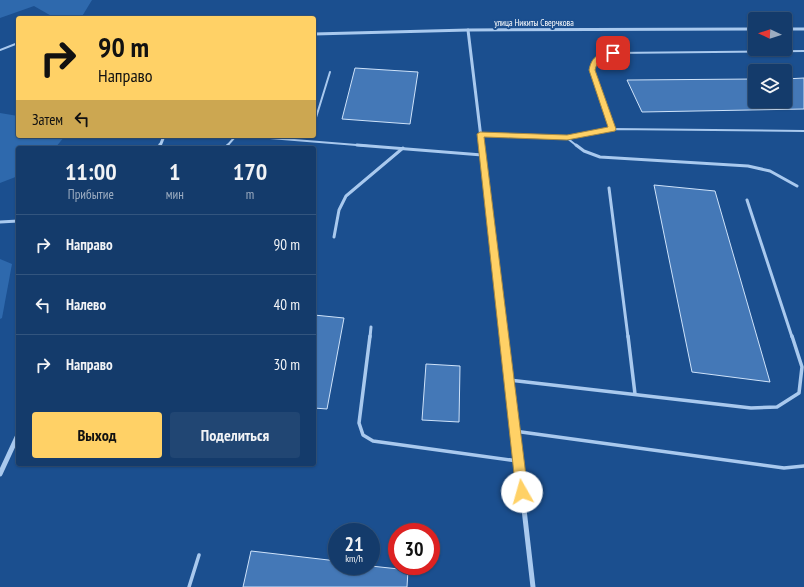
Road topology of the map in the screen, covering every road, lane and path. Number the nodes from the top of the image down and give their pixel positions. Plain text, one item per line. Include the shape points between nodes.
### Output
1 (748, 29) edge
2 (792, 29) edge
3 (804, 29) edge
4 (468, 30) junction
5 (316, 34) edge
6 (16, 44) edge
7 (0, 50) edge
8 (804, 51) edge
9 (330, 72) dead end
10 (316, 118) edge
11 (612, 129) junction
12 (804, 130) edge
13 (480, 134) junction
14 (234, 138) edge
15 (271, 138) edge
16 (310, 138) edge
17 (567, 138) junction
18 (309, 141) junction
19 (227, 146) edge
20 (403, 148) junction
21 (482, 155) junction
22 (797, 186) dead end
23 (609, 188) dead end
24 (747, 200) dead end
25 (16, 221) edge
26 (0, 222) edge
27 (334, 237) dead end
28 (371, 327) dead end
29 (509, 380) junction
30 (634, 394) junction
31 (514, 431) junction
32 (16, 438) edge
33 (518, 461) junction
34 (804, 466) edge
35 (0, 474) edge
36 (199, 555) dead end
37 (189, 587) edge
38 (533, 587) edge

1 - 4 street, улица Никиты Сверчкова
2 - 3 street
4 - 5 street, улица Никиты Сверчкова
4 - 13 street
6 - 7 lane
8 - 11 lane via 613,53 601,56 594,62 592,70
9 - 10 lane
11 - 12 lane
11 - 17 lane
13 - 17 lane
13 - 21 street
14 - 19 lane
15 - 18 lane
16 - 18 lane
17 - 22 lane via 584,152 600,156 748,166 770,171
18 - 20 lane
20 - 21 lane
20 - 27 lane via 346,196 339,210
21 - 29 street
23 - 30 lane
24 - 30 lane via 802,367 799,393 777,407 751,408
25 - 26 lane
28 - 33 lane via 358,422 363,435 373,441
29 - 30 lane
29 - 31 street
31 - 33 street
31 - 34 lane via 784,468
32 - 35 street
33 - 38 street
36 - 37 lane

